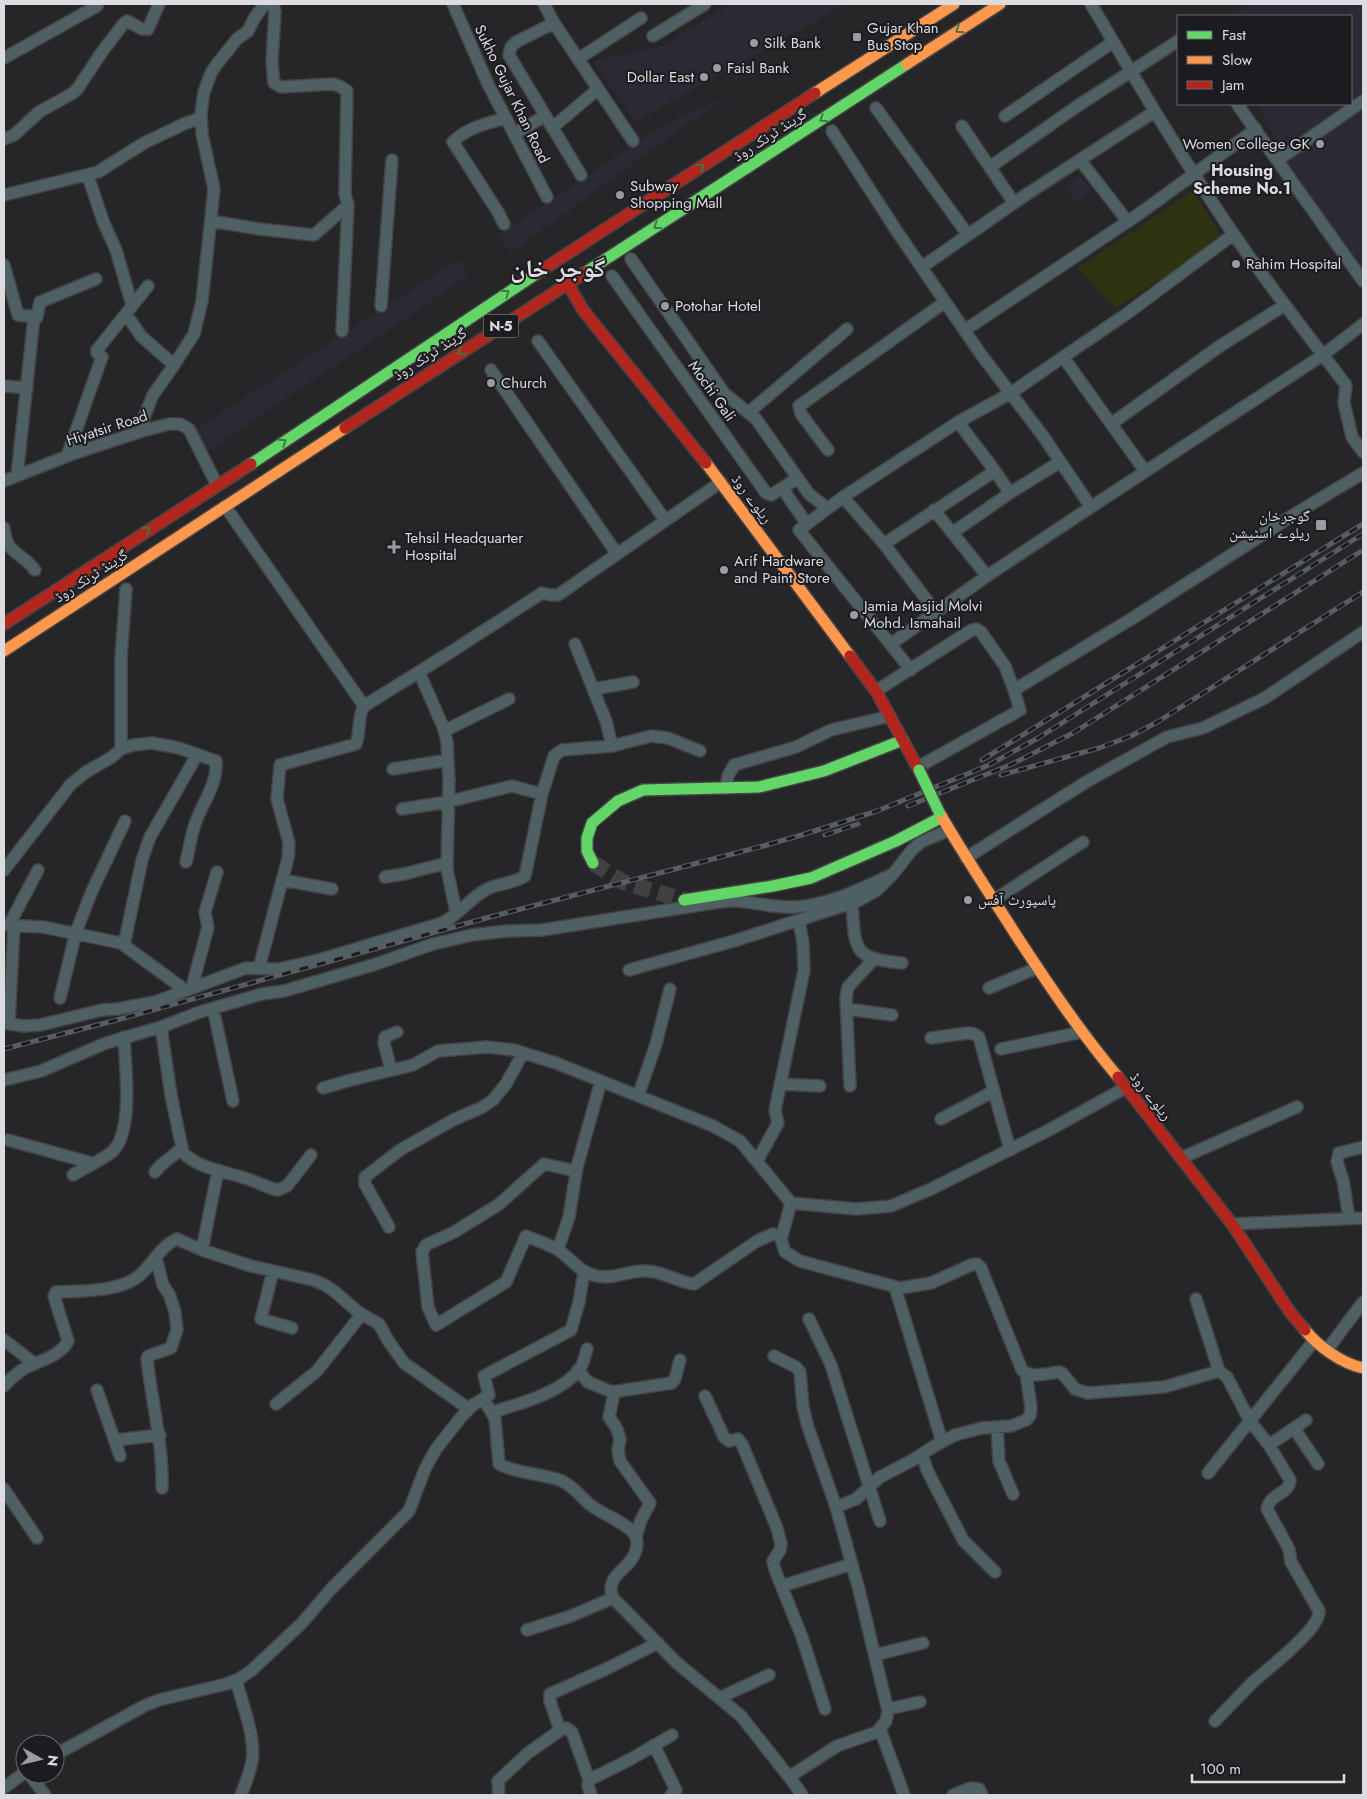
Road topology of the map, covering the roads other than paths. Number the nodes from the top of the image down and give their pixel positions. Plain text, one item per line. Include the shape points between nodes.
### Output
1 (158, 4) edge
2 (265, 4) edge
3 (273, 4) edge
4 (453, 4) edge
5 (544, 4) edge
6 (705, 4) edge
7 (954, 4) edge
8 (1000, 4) edge
9 (1091, 4) edge
10 (96, 6) dead end
11 (641, 18) dead end
12 (554, 23) junction
13 (653, 36) dead end
14 (1113, 42) junction
15 (1177, 42) edge
16 (4, 58) edge
17 (578, 59) junction
18 (1130, 71) junction
19 (598, 89) junction
20 (1363, 101) edge
21 (1239, 105) edge
22 (876, 108) dead end
23 (1154, 112) junction
24 (545, 116) junction
25 (1004, 116) dead end
26 (202, 118) junction
27 (506, 118) junction
28 (962, 126) dead end
29 (552, 128) junction
30 (1256, 129) junction
31 (832, 131) dead end
32 (514, 134) junction
33 (4, 139) edge
34 (633, 141) dead end
35 (392, 160) dead end
36 (1080, 160) junction
37 (1278, 160) junction
38 (990, 167) junction
39 (1194, 174) junction
40 (581, 175) dead end
41 (88, 176) junction
42 (4, 195) edge
43 (547, 197) dead end
44 (1014, 203) junction
45 (348, 206) junction
46 (211, 221) junction
47 (1128, 222) junction
48 (504, 224) dead end
49 (1234, 234) junction
50 (968, 235) junction
51 (631, 259) dead end
52 (4, 265) edge
53 (922, 267) junction
54 (612, 276) dead end
55 (96, 278) dead end
56 (1363, 281) edge
57 (568, 284) junction
58 (148, 286) dead end
59 (945, 302) junction
60 (1285, 305) junction
61 (380, 306) dead end
62 (129, 310) junction
63 (34, 317) junction
64 (1363, 324) edge
65 (847, 329) dead end
66 (965, 330) junction
67 (342, 331) dead end
68 (538, 341) dead end
69 (1323, 355) junction
70 (1063, 357) junction
71 (174, 365) junction
72 (491, 370) dead end
73 (4, 386) edge
74 (27, 388) junction
75 (1011, 393) junction
76 (748, 413) junction
77 (958, 422) junction
78 (1111, 424) junction
79 (142, 431) junction
80 (828, 450) dead end
81 (1363, 452) edge
82 (67, 456) junction
83 (1060, 462) junction
84 (995, 471) junction
85 (1145, 471) junction
86 (1363, 473) edge
87 (17, 476) junction
88 (798, 478) junction
89 (4, 481) edge
90 (721, 482) junction
91 (217, 485) junction
92 (783, 489) junction
93 (1010, 493) junction
94 (843, 497) junction
95 (225, 506) junction
96 (827, 508) junction
97 (1090, 508) junction
98 (934, 510) junction
99 (665, 520) junction
100 (806, 523) junction
101 (4, 528) edge
102 (952, 533) junction
103 (884, 544) junction
104 (617, 554) junction
105 (35, 570) dead end
106 (987, 576) junction
107 (126, 590) dead end
108 (936, 612) junction
109 (4, 624) edge
110 (1363, 632) edge
111 (575, 644) dead end
112 (891, 644) junction
113 (4, 650) edge
114 (911, 670) junction
115 (419, 672) junction
116 (633, 682) dead end
117 (594, 689) junction
118 (1014, 690) junction
119 (876, 691) junction
120 (509, 699) dead end
121 (364, 706) junction
122 (890, 716) junction
123 (444, 731) junction
124 (903, 740) junction
125 (612, 746) junction
126 (121, 749) junction
127 (700, 750) dead end
128 (197, 755) junction
129 (448, 760) junction
130 (393, 769) dead end
131 (919, 769) junction
132 (726, 788) junction
133 (542, 794) junction
134 (447, 802) junction
135 (402, 809) dead end
136 (940, 814) junction
137 (124, 821) dead end
138 (949, 830) junction
139 (1083, 842) dead end
140 (966, 858) junction
141 (186, 862) dead end
142 (447, 863) junction
143 (593, 863) tunnel mouth
144 (4, 870) edge
145 (38, 870) dead end
146 (217, 872) dead end
147 (893, 874) junction
148 (384, 877) dead end
149 (282, 880) junction
150 (332, 889) dead end
151 (684, 900) tunnel mouth
152 (994, 900) junction
153 (852, 903) junction
154 (456, 912) junction
155 (799, 920) junction
156 (9, 925) edge
157 (76, 932) junction
158 (124, 944) junction
159 (874, 959) junction
160 (902, 963) dead end
161 (259, 968) junction
162 (1037, 968) junction
163 (629, 970) dead end
164 (989, 988) dead end
165 (189, 989) junction
166 (670, 989) dead end
167 (60, 998) dead end
168 (213, 1008) junction
169 (847, 1009) junction
170 (892, 1015) dead end
171 (6, 1023) edge
172 (161, 1027) junction
173 (397, 1032) dead end
174 (1082, 1032) junction
175 (124, 1037) junction
176 (931, 1038) dead end
177 (1001, 1049) dead end
178 (523, 1052) junction
179 (391, 1070) junction
180 (4, 1080) edge
181 (601, 1081) junction
182 (780, 1084) junction
183 (820, 1086) dead end
184 (850, 1086) dead end
185 (323, 1088) dead end
186 (1125, 1088) junction
187 (994, 1091) junction
188 (638, 1096) junction
189 (233, 1101) dead end
190 (1297, 1108) dead end
191 (941, 1119) dead end
192 (8, 1140) dead end
193 (1363, 1147) edge
194 (182, 1148) junction
195 (1010, 1150) junction
196 (311, 1155) dead end
197 (1181, 1158) junction
198 (757, 1161) junction
199 (92, 1163) junction
200 (218, 1170) junction
201 (576, 1171) junction
202 (156, 1172) dead end
203 (73, 1175) dead end
204 (791, 1203) junction
205 (1349, 1218) junction
206 (1363, 1218) edge
207 (1232, 1224) junction
208 (389, 1226) dead end
209 (782, 1236) junction
210 (202, 1250) junction
211 (558, 1250) junction
212 (156, 1258) junction
213 (273, 1271) junction
214 (584, 1272) junction
215 (895, 1287) junction
216 (1196, 1299) dead end
217 (1363, 1302) edge
218 (361, 1315) junction
219 (809, 1318) dead end
220 (292, 1328) dead end
221 (4, 1340) edge
222 (1314, 1341) junction
223 (587, 1349) dead end
224 (1327, 1350) junction
225 (774, 1356) dead end
226 (680, 1360) dead end
227 (35, 1364) junction
228 (1363, 1368) edge
229 (578, 1370) junction
230 (1219, 1371) junction
231 (1026, 1374) junction
232 (4, 1386) edge
233 (97, 1390) dead end
234 (612, 1392) junction
235 (705, 1396) dead end
236 (482, 1399) junction
237 (276, 1404) dead end
238 (469, 1409) junction
239 (492, 1412) junction
240 (1306, 1420) dead end
241 (1250, 1421) junction
242 (997, 1427) junction
243 (1294, 1428) junction
244 (160, 1436) junction
245 (116, 1440) junction
246 (942, 1442) junction
247 (1269, 1445) junction
248 (922, 1454) junction
249 (120, 1456) dead end
250 (1318, 1464) dead end
251 (1208, 1473) dead end
252 (162, 1488) dead end
253 (868, 1488) junction
254 (4, 1489) edge
255 (1013, 1494) dead end
256 (836, 1507) junction
257 (880, 1521) dead end
258 (636, 1536) junction
259 (37, 1538) dead end
260 (852, 1564) junction
261 (994, 1572) dead end
262 (782, 1586) junction
263 (613, 1598) junction
264 (527, 1630) dead end
265 (658, 1643) junction
266 (923, 1643) dead end
267 (876, 1655) junction
268 (769, 1675) dead end
269 (236, 1680) junction
270 (718, 1698) junction
271 (920, 1702) dead end
272 (825, 1709) dead end
273 (888, 1709) junction
274 (1216, 1721) dead end
275 (880, 1728) junction
276 (560, 1730) junction
277 (672, 1735) dead end
278 (654, 1745) junction
279 (65, 1749) edge
280 (789, 1777) junction
281 (15, 1780) edge
282 (589, 1780) junction
283 (37, 1784) edge
284 (4, 1788) edge
285 (45, 1795) edge
286 (241, 1795) edge
287 (500, 1795) edge
288 (591, 1795) edge
289 (671, 1795) edge
290 (800, 1795) edge
291 (904, 1795) edge
292 (954, 1795) edge
293 (982, 1795) edge

1 - 33 street via 148,29 127,21 124,23 73,94 39,112 14,135
2 - 26 street via 248,31 237,39 211,73 204,92
3 - 45 street via 274,83 281,87 333,84 347,91 345,194
4 - 27 street, Sukho Gujar Khan Road
5 - 12 street
6 - 13 street
91 -> 7 main road, گرینڈ ٹرنک روڈ / N-5
8 -> 57 main road, گرینڈ ٹرنک روڈ / N-5
9 - 14 street
10 - 16 street
11 - 17 street
12 - 17 street
12 - 24 street via 516,42 509,55
14 - 18 street
14 - 25 street
15 - 18 street
17 - 19 street
18 - 23 street
18 - 38 street
19 - 29 street
19 - 34 street
20 - 37 street
21 - 30 street
22 - 50 street
23 - 36 street
23 - 39 street
24 - 29 street
24 - 32 street
26 - 41 street via 136,147
26 - 46 street via 202,134 214,189
27 - 32 street, Sukho Gujar Khan Road
27 - 48 street via 482,125 453,142
28 - 38 street
29 - 40 street
30 - 37 street
30 - 39 street
31 - 53 street
32 - 43 street, Sukho Gujar Khan Road
35 - 61 street
36 - 44 street
36 - 47 street
37 - 56 street
38 - 44 street
39 - 47 street
39 - 49 street
41 - 42 street
41 - 62 street via 116,250
44 - 50 street
45 - 46 street via 314,235
45 - 67 street
46 - 71 street via 202,301 194,334
47 - 66 street
49 - 60 street
49 - 70 street
50 - 53 street
51 - 76 street via 724,393
52 - 63 street via 18,315
53 - 59 street
54 - 92 street, Mochi Gali via 766,492 772,495
55 - 63 street via 40,302 37,317
57 - 90 main road, ریلوے روڈ via 583,310
57 -> 95 main road, گرینڈ ٹرنک روڈ / N-5
58 - 62 street
59 - 66 street
59 - 80 street via 799,406 801,414
60 - 69 street
60 - 78 street via 1220,346
62 - 71 street via 141,336
62 - 82 street via 97,350 102,357
63 - 74 street
64 - 69 street
65 - 76 street
66 - 75 street
68 - 99 street
69 - 81 street via 1346,385 1344,402 1352,437
69 - 85 street
70 - 75 street
70 - 78 street
71 - 79 street via 152,395
72 - 104 street
73 - 74 street
74 - 87 street
75 - 77 street
75 - 83 street
76 - 88 street via 756,419
77 - 84 street
77 - 94 street
78 - 85 street
79 - 82 street, Hiyatsir Road
79 - 91 street, Hiyatsir Road via 169,424 180,424 189,429
82 - 87 street, Hiyatsir Road
83 - 93 street
83 - 97 street
84 - 93 street
84 - 98 street
85 - 97 street
86 - 118 street
87 - 89 street, Hiyatsir Road
88 - 92 street
88 - 96 street via 809,494
90 - 99 street
90 - 119 main road, ریلوے روڈ
109 -> 91 main road, گرینڈ ٹرنک روڈ / N-5
92 - 100 street
93 - 102 street
94 - 96 street
94 - 103 street
95 - 113 main road, گرینڈ ٹرنک روڈ / N-5
95 - 121 street
96 - 100 street
97 - 106 street
98 - 102 street
98 - 103 street
99 - 104 street
100 - 112 street via 799,530 801,533
101 - 105 street via 7,545
102 - 106 street
103 - 108 street
104 - 115 street via 558,594 542,593
106 - 108 street
107 - 126 street via 121,658
108 - 112 street
110 - 140 street via 1265,698 1203,728 1167,737 1086,782
111 - 117 street
112 - 114 street
114 - 118 street via 976,629 1005,666
114 - 119 street
115 - 121 street
115 - 123 street
116 - 117 street
117 - 125 street
118 - 131 street via 1020,710
119 - 122 main road, ریلوے روڈ
120 - 123 street
121 - 149 street via 359,716 356,744 280,765 277,799 289,843
122 - 124 main road, ریلوے روڈ
122 - 132 street via 830,730 796,747 734,765
123 - 129 street
124 - 131 main road, ریلوے روڈ
124 - 132 main road via 824,771 759,787
125 - 127 street via 651,736 668,738
125 - 133 street via 558,752
126 - 128 street via 152,743
126 - 144 street via 71,784
128 - 141 street via 216,762 216,770 195,824
128 - 158 street via 150,837
129 - 130 street
129 - 134 street
131 - 136 main road, ریلوے روڈ, bridge
132 - 143 main road via 643,790 618,801 592,823 587,851
133 - 134 street via 512,786
133 - 154 street via 525,876 487,889
134 - 135 street
134 - 142 street
136 - 138 main road, ریلوے روڈ
136 - 151 main road via 896,841 811,878
137 - 157 street
138 - 140 main road, ریلوے روڈ
138 - 147 street via 916,846
139 - 152 street
140 - 152 main road, ریلوے روڈ
142 - 148 street
142 - 154 street
145 - 156 street
146 - 165 street via 205,912 208,927
147 - 153 street via 877,890
147 - 168 street via 847,894 812,904 768,906 719,902 542,930 472,935 433,944 284,991
149 - 150 street
149 - 161 street
152 - 162 main road, ریلوے روڈ
153 - 155 street
153 - 159 street via 854,940 862,952
154 - 161 street via 430,927 322,959 279,969
155 - 163 street
155 - 182 street via 804,970
156 - 157 street
156 - 171 street
157 - 158 street
157 - 167 street
158 - 165 street
159 - 160 street
159 - 169 street via 848,987
161 - 165 street via 246,968
162 - 164 street
162 - 174 main road, ریلوے روڈ
165 - 171 street via 155,1002 102,1010 40,1025
166 - 188 street
168 - 172 street
168 - 189 street
169 - 170 street
169 - 184 street
172 - 175 street
172 - 194 street via 170,1095
173 - 179 street via 385,1037 384,1043
174 - 177 street
174 - 186 main road, ریلوے روڈ
175 - 180 street via 41,1071
175 - 199 street via 126,1099 123,1130 112,1151
176 - 187 street via 968,1033 977,1035
178 - 179 street via 487,1047 438,1051 420,1062
178 - 181 street
178 - 208 street via 506,1084 493,1100 400,1150 366,1177 365,1184
179 - 185 street
181 - 188 street
181 - 201 street
182 - 183 street
182 - 198 street via 775,1110 778,1122
186 - 195 street
186 - 197 main road, ریلوے روڈ
187 - 191 street
187 - 195 street
188 - 198 street via 713,1126 740,1142
190 - 197 street
192 - 199 street
193 - 205 street via 1338,1156
194 - 200 street via 183,1153 196,1163
194 - 202 street
195 - 204 street via 891,1206 856,1209
196 - 200 street via 287,1186 278,1190
197 - 207 main road, ریلوے روڈ
198 - 204 street
199 - 203 street
200 - 210 street
201 - 211 street via 569,1217
201 - 211 street via 544,1164 498,1205 423,1249 428,1307 436,1325 506,1282 526,1236
204 - 209 street
205 - 206 street
205 - 207 street
207 - 222 main road, ریلوے روڈ via 1290,1312
209 - 214 street via 773,1234 756,1241 694,1284 645,1270 607,1277
209 - 215 street via 785,1252 794,1258
210 - 212 street via 177,1239
210 - 213 street
211 - 214 street
212 - 227 street via 140,1276 125,1283 102,1290 56,1292 54,1296 68,1342 60,1351
212 - 244 street via 177,1321 171,1348 146,1359
213 - 218 street via 325,1285
213 - 220 street via 261,1319
214 - 236 street via 571,1330 484,1376 489,1395
215 - 231 street via 909,1288 931,1283 977,1264
215 - 246 street
216 - 230 street
217 - 224 street
218 - 237 street via 317,1371
218 - 238 street via 379,1324 404,1363
219 - 253 street via 831,1366
221 - 227 street
222 - 224 main road, ریلوے روڈ
222 - 241 street
223 - 229 street
224 - 228 main road, ریلوے روڈ via 1349,1365
225 - 256 street via 800,1372 808,1427
226 - 234 street via 672,1383
227 - 232 street
229 - 234 street via 588,1382
229 - 239 street via 572,1377 530,1401
230 - 231 street via 1164,1388 1088,1393 1075,1389 1059,1372
230 - 241 street via 1227,1377
231 - 242 street via 1030,1416 1019,1424
233 - 245 street
234 - 258 street via 614,1400 609,1417 620,1438 620,1461 650,1503
235 - 262 street via 724,1437 729,1441 738,1439 742,1444 777,1528 782,1544 773,1561
236 - 238 street
236 - 239 street
238 - 269 street via 430,1458 409,1511 330,1589 302,1623 252,1670
239 - 258 street via 499,1464 561,1480
240 - 243 street
241 - 247 street
241 - 251 street
242 - 246 street via 955,1435
242 - 255 street via 999,1461
243 - 247 street
243 - 250 street
244 - 245 street
244 - 252 street
245 - 249 street
246 - 248 street
247 - 274 street via 1290,1484 1270,1500 1267,1509 1320,1614 1316,1624
248 - 253 street via 880,1477
248 - 261 street via 963,1540
253 - 256 street via 856,1499
253 - 257 street
254 - 259 street
256 - 260 street
258 - 263 street via 633,1557 612,1582
260 - 262 street
260 - 267 street
262 - 272 street
263 - 264 street
263 - 265 street
265 - 270 street via 677,1664
265 - 276 street via 550,1694
266 - 267 street
267 - 273 street
268 - 270 street
269 - 279 street via 144,1706
269 - 286 street via 253,1751
270 - 280 street via 741,1716
271 - 273 street
273 - 275 street via 886,1721
275 - 280 street via 877,1732 837,1746
275 - 291 street
276 - 282 street via 566,1728 572,1732
276 - 287 street via 528,1753 498,1781
277 - 278 street
278 - 282 street
278 - 289 street via 676,1790
280 - 290 street
281 - 284 street
282 - 288 street
283 - 285 street
292 - 293 street via 973,1788 979,1789

